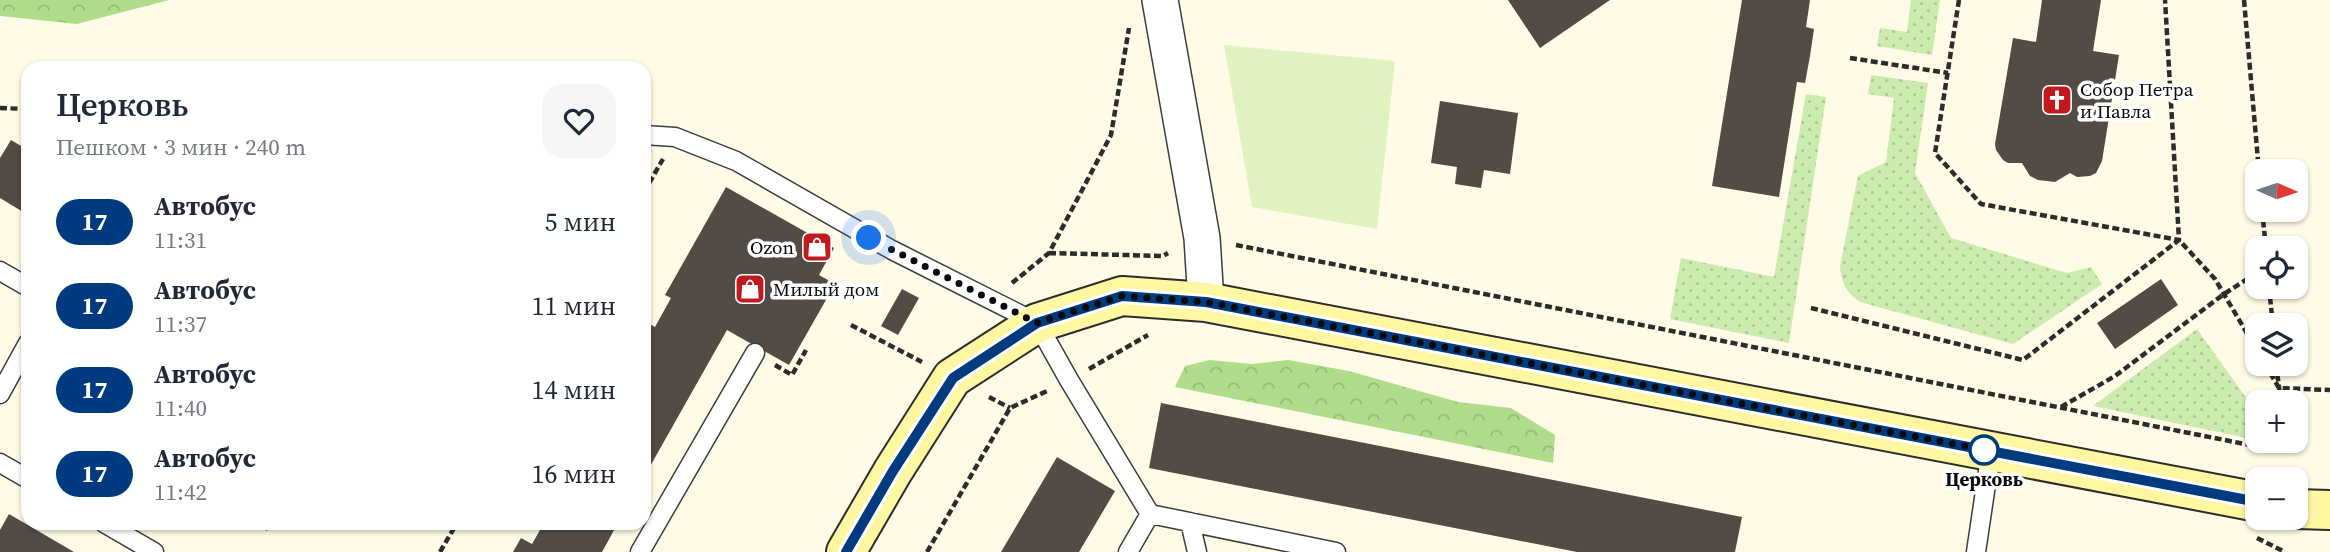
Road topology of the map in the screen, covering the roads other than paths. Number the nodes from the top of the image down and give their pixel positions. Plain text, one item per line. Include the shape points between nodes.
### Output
1 (1160, 0) edge
2 (651, 135) edge
3 (0, 271) edge
4 (21, 283) edge
5 (1206, 302) junction
6 (1037, 323) junction
7 (755, 353) dead end
8 (21, 356) edge
9 (0, 394) edge
10 (1991, 451) junction
11 (0, 463) edge
12 (21, 475) edge
13 (2308, 509) edge
14 (2330, 510) edge
15 (1150, 514) junction
16 (2245, 517) edge
17 (1191, 522) junction
18 (116, 530) edge
19 (154, 552) edge
20 (640, 552) edge
21 (846, 552) edge
22 (1128, 552) edge
23 (1197, 552) edge
24 (1336, 552) edge
25 (1976, 552) edge

1 - 5 street via 1202,238
2 - 6 lane via 675,137 736,161 892,250
3 - 4 lane
5 - 6 street via 1122,296
5 - 10 street
6 - 15 lane
6 - 21 street via 953,378
7 - 20 lane
8 - 9 lane
10 - 16 street
10 - 25 lane
11 - 12 lane
13 - 14 street
15 - 17 lane
15 - 22 lane
17 - 23 lane
17 - 24 lane
18 - 19 lane

